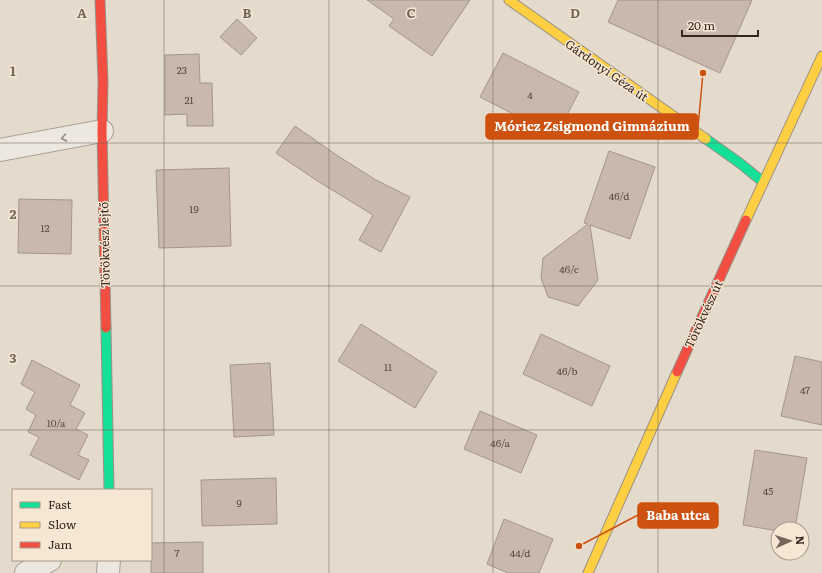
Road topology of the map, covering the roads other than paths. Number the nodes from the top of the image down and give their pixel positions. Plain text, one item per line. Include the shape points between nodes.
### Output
1 (100, 0) edge
2 (509, 0) edge
3 (822, 56) edge
4 (102, 131) junction
5 (0, 150) edge
6 (763, 182) junction
7 (109, 489) edge
8 (48, 561) edge
9 (109, 561) edge
10 (26, 573) edge
11 (108, 573) edge
12 (588, 573) edge

1 - 4 street, Törökvész lejtő
2 - 6 street, Gárdonyi Géza út
3 - 6 street, Törökvész út
4 -> 5 street
4 - 7 street, Törökvész lejtő
6 - 12 street, Törökvész út
8 - 10 street
9 - 11 street

